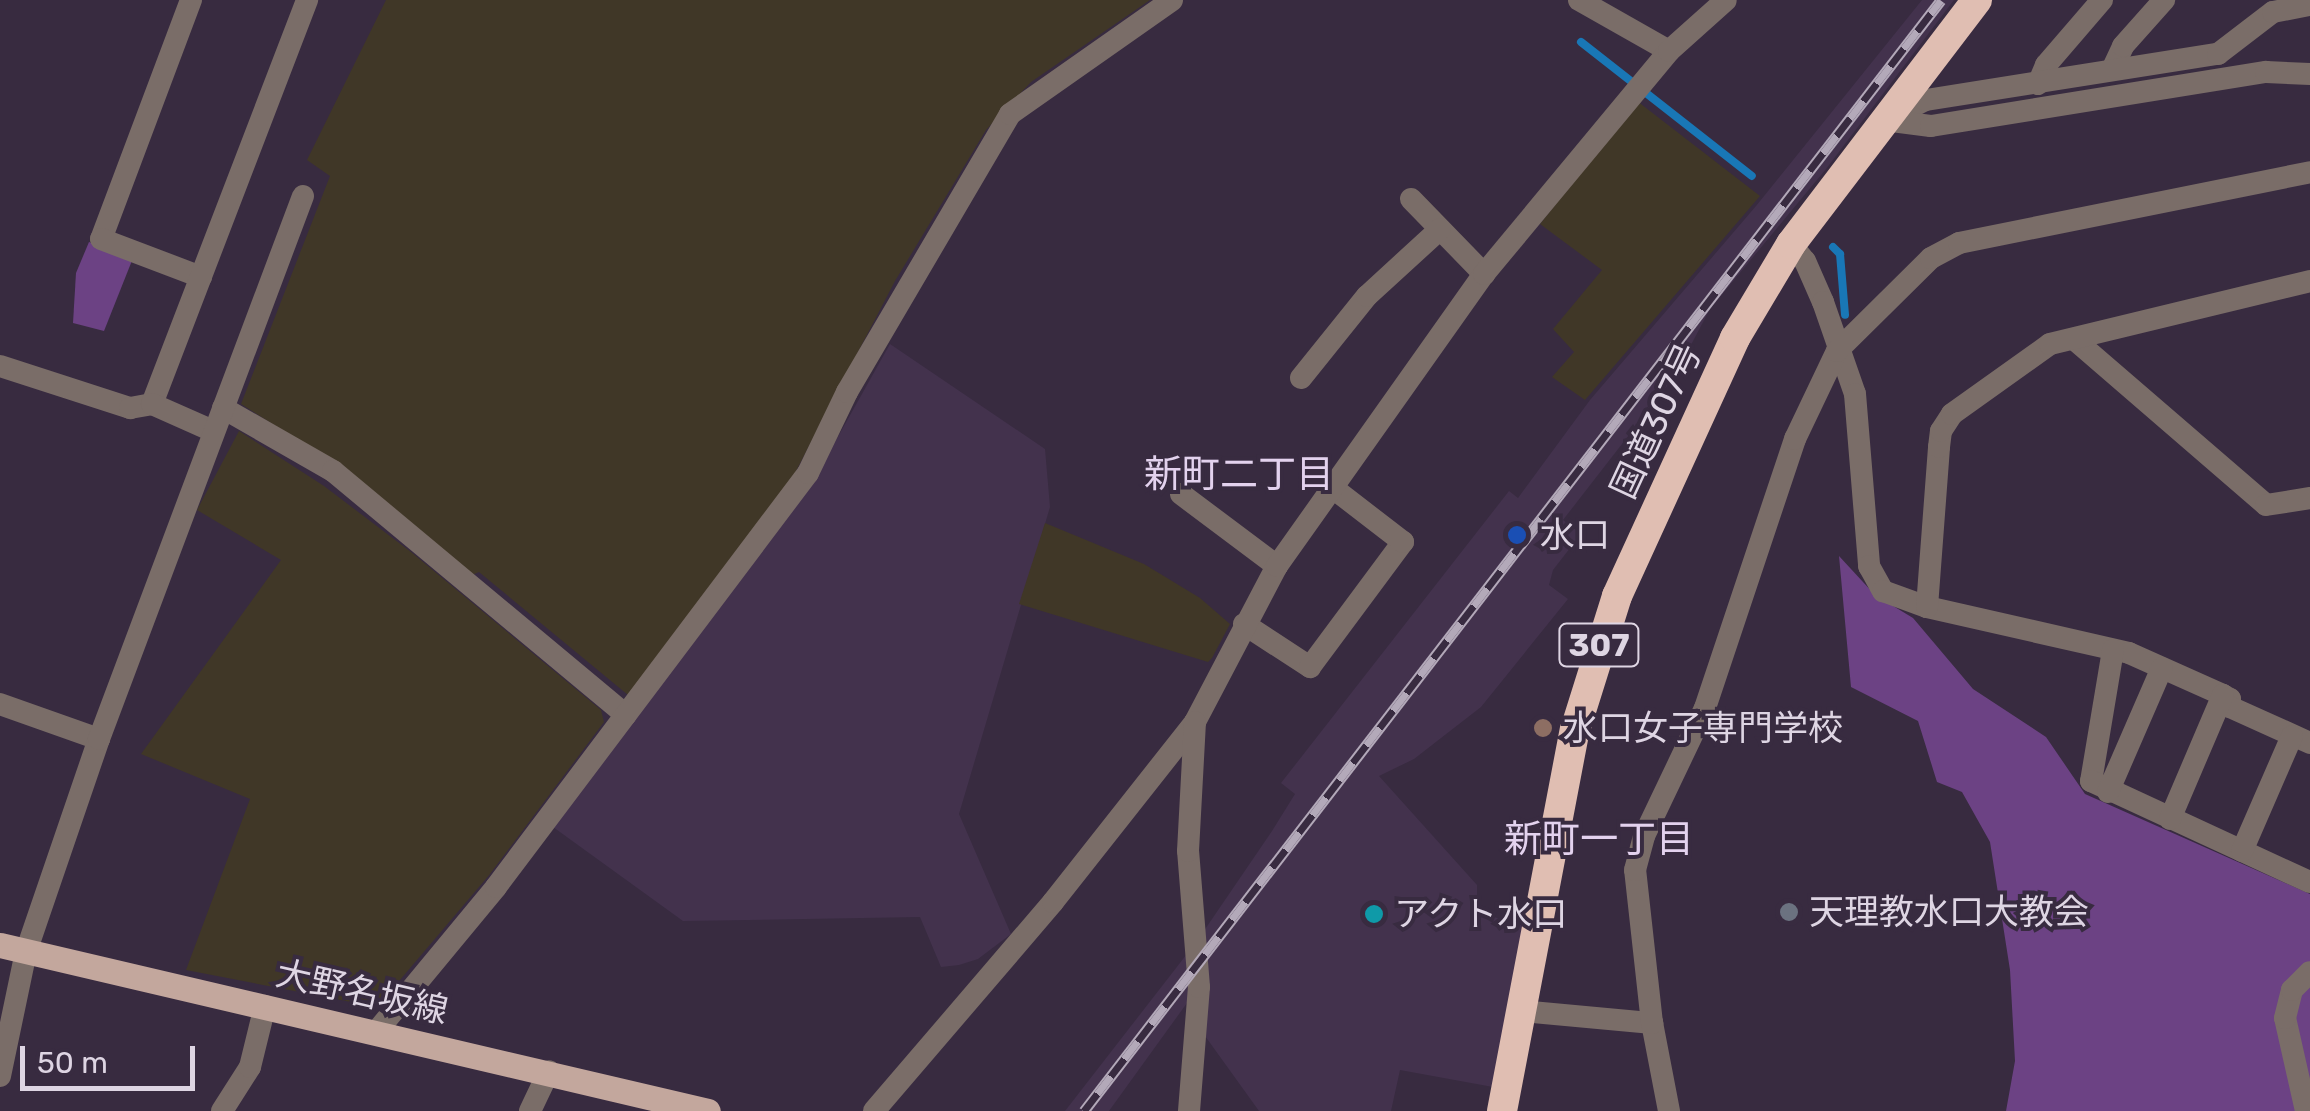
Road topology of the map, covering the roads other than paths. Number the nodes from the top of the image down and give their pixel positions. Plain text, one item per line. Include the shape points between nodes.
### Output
1 (192, 0) edge
2 (307, 0) edge
3 (1172, 0) edge
4 (1579, 0) edge
5 (1726, 0) edge
6 (1976, 0) edge
7 (2102, 0) edge
8 (2164, 0) edge
9 (2310, 5) edge
10 (1669, 51) junction
11 (2112, 70) junction
12 (2310, 74) edge
13 (2038, 84) junction
14 (1884, 120) junction
15 (2310, 172) edge
16 (303, 196) dead end
17 (1411, 199) dead end
18 (1440, 229) junction
19 (1792, 244) junction
20 (1484, 274) junction
21 (201, 277) junction
22 (2310, 281) edge
23 (2074, 340) junction
24 (1837, 352) junction
25 (0, 366) edge
26 (1301, 378) dead end
27 (152, 404) junction
28 (224, 408) junction
29 (214, 431) junction
30 (1334, 488) junction
31 (1181, 494) dead end
32 (2310, 498) edge
33 (1277, 566) junction
34 (1926, 607) junction
35 (1244, 624) junction
36 (2113, 650) junction
37 (2162, 668) junction
38 (2223, 696) junction
39 (0, 704) edge
40 (626, 715) junction
41 (1196, 722) junction
42 (98, 739) junction
43 (2301, 739) edge
44 (2108, 792) junction
45 (2170, 819) junction
46 (2242, 851) junction
47 (2310, 882) edge
48 (0, 945) edge
49 (26, 952) junction
50 (2310, 972) edge
51 (265, 1006) junction
52 (1522, 1011) junction
53 (1652, 1023) junction
54 (378, 1031) junction
55 (550, 1072) junction
56 (0, 1076) edge
57 (222, 1111) edge
58 (530, 1111) edge
59 (708, 1111) edge
60 (874, 1111) edge
61 (1189, 1111) edge
62 (1502, 1111) edge
63 (1669, 1111) edge
64 (2306, 1111) edge

1 - 21 street via 101,239
2 - 21 street
3 - 40 street via 1010,114 808,473
4 - 10 street
5 - 10 street
6 - 14 highway, 国道307号 / 307
7 - 13 street via 2046,65
8 - 11 street via 2123,46
9 - 11 street via 2274,12 2218,54
10 - 20 street
11 - 13 street
12 - 14 street via 2248,74 1930,126
13 - 14 street via 1926,100
14 - 19 highway, 国道307号 / 307
15 - 24 street via 1958,243 1931,258
16 - 28 street
17 - 18 street
18 - 20 street
18 - 26 street via 1366,296
19 - 24 street via 1824,302
19 - 52 highway, 国道307号 / 307 via 1710,390 1597,650 1571,748
20 - 30 street
21 - 27 street
22 - 23 street
23 - 32 street via 2266,505
23 - 34 street via 2033,354 1952,414 1941,431
24 - 34 street via 1855,394 1868,566 1883,590
24 - 53 street via 1794,439 1705,708 1644,836 1635,870
25 - 27 street via 130,408
27 - 29 street
28 - 29 street
28 - 40 street via 332,470
29 - 42 street
30 - 33 street
30 - 35 street via 1402,542 1310,667
31 - 33 street
33 - 35 street
34 - 36 street
35 - 41 street
36 - 37 street
36 - 44 street via 2091,781
37 - 38 street
37 - 44 street
38 - 43 street via 2230,707
38 - 45 street
39 - 42 street
40 - 54 street
41 - 60 street
41 - 61 street via 1188,851 1199,988
42 - 49 street
43 - 46 street
44 - 45 street
45 - 46 street
46 - 47 street
48 - 49 main road, 大野名坂線
49 - 51 main road, 大野名坂線
49 - 56 street
50 - 64 street via 2292,990 2285,1018
51 - 54 main road, 大野名坂線
51 - 57 street via 250,1067
52 - 53 street
52 - 62 highway, 国道307号 / 307
53 - 63 street
54 - 55 main road, 大野名坂線
55 - 58 street
55 - 59 main road, 大野名坂線

